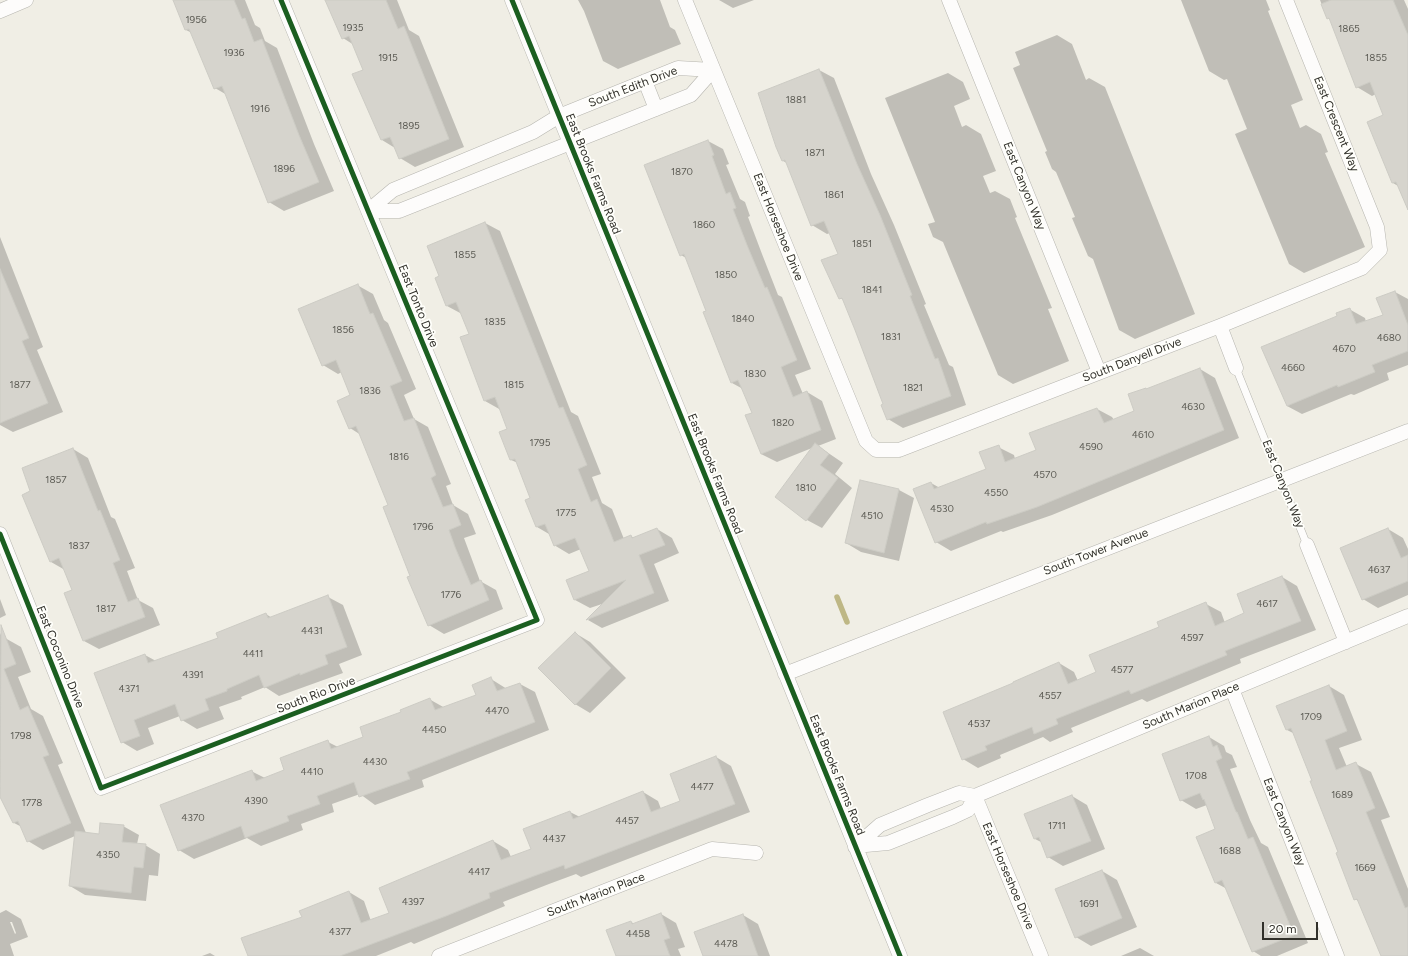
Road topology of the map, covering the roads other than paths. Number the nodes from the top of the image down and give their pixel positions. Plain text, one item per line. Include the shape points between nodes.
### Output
1 (26, 0) edge
2 (281, 0) edge
3 (512, 0) edge
4 (685, 0) edge
5 (949, 0) edge
6 (1286, 0) edge
7 (0, 11) edge
8 (713, 70) junction
9 (645, 81) junction
10 (656, 109) junction
11 (559, 116) junction
12 (569, 142) junction
13 (460, 162) junction
14 (468, 183) junction
15 (368, 211) junction
16 (1380, 250) joint
17 (1220, 326) junction
18 (1236, 368) joint
19 (1099, 372) junction
20 (1408, 431) edge
21 (876, 450) joint
22 (1281, 480) junction
23 (0, 534) edge
24 (1307, 544) joint
25 (1408, 616) edge
26 (537, 620) joint
27 (1346, 642) junction
28 (785, 674) junction
29 (1232, 689) junction
30 (101, 788) joint
31 (975, 796) junction
32 (928, 805) junction
33 (937, 824) junction
34 (855, 846) junction
35 (756, 853) dead end
36 (460, 952) edge
37 (439, 956) edge
38 (900, 956) edge
39 (1041, 956) edge
40 (1337, 956) edge

1 - 7 street
2 - 15 street, East Tonto Drive
3 - 11 street, East Brooks Farms Road
4 - 8 street, East Horseshoe Drive
5 - 19 street, East Canyon Way
6 - 16 street, East Crescent Way via 1377,227
8 - 9 street, South Edith Drive via 678,68
8 - 10 street via 691,95
8 - 21 street, East Horseshoe Drive via 866,441
9 - 10 street
9 - 11 street, South Edith Drive
10 - 12 street
11 - 12 street, East Brooks Farms Road
11 - 13 street, South Edith Drive via 533,132
12 - 14 street
12 - 28 street, East Brooks Farms Road
13 - 14 street
13 - 15 street, South Edith Drive via 393,190
14 - 15 street via 399,211
15 - 26 street, East Tonto Drive
16 - 17 street, South Danyell Drive via 1362,268
17 - 18 street, East Canyon Way
17 - 19 street, South Danyell Drive
18 - 22 lane, East Canyon Way
19 - 21 street, South Danyell Drive via 899,450
20 - 22 street, South Tower Avenue
22 - 24 lane, East Canyon Way
22 - 28 street, South Tower Avenue
23 - 30 street, East Coconino Drive
24 - 27 street, East Canyon Way
25 - 27 street, South Marion Place
26 - 30 street, South Rio Drive
27 - 29 street, South Marion Place
28 - 34 street, East Brooks Farms Road
29 - 31 street, South Marion Place
29 - 40 street, East Canyon Way
31 - 32 street, South Marion Place via 959,793
31 - 33 street via 968,810
31 - 39 street, East Horseshoe Drive
32 - 33 street
32 - 34 street, South Marion Place via 880,826
33 - 34 street via 888,843
34 - 38 street, East Brooks Farms Road
35 - 36 street, South Marion Place via 712,849
36 - 37 street, South Marion Place

